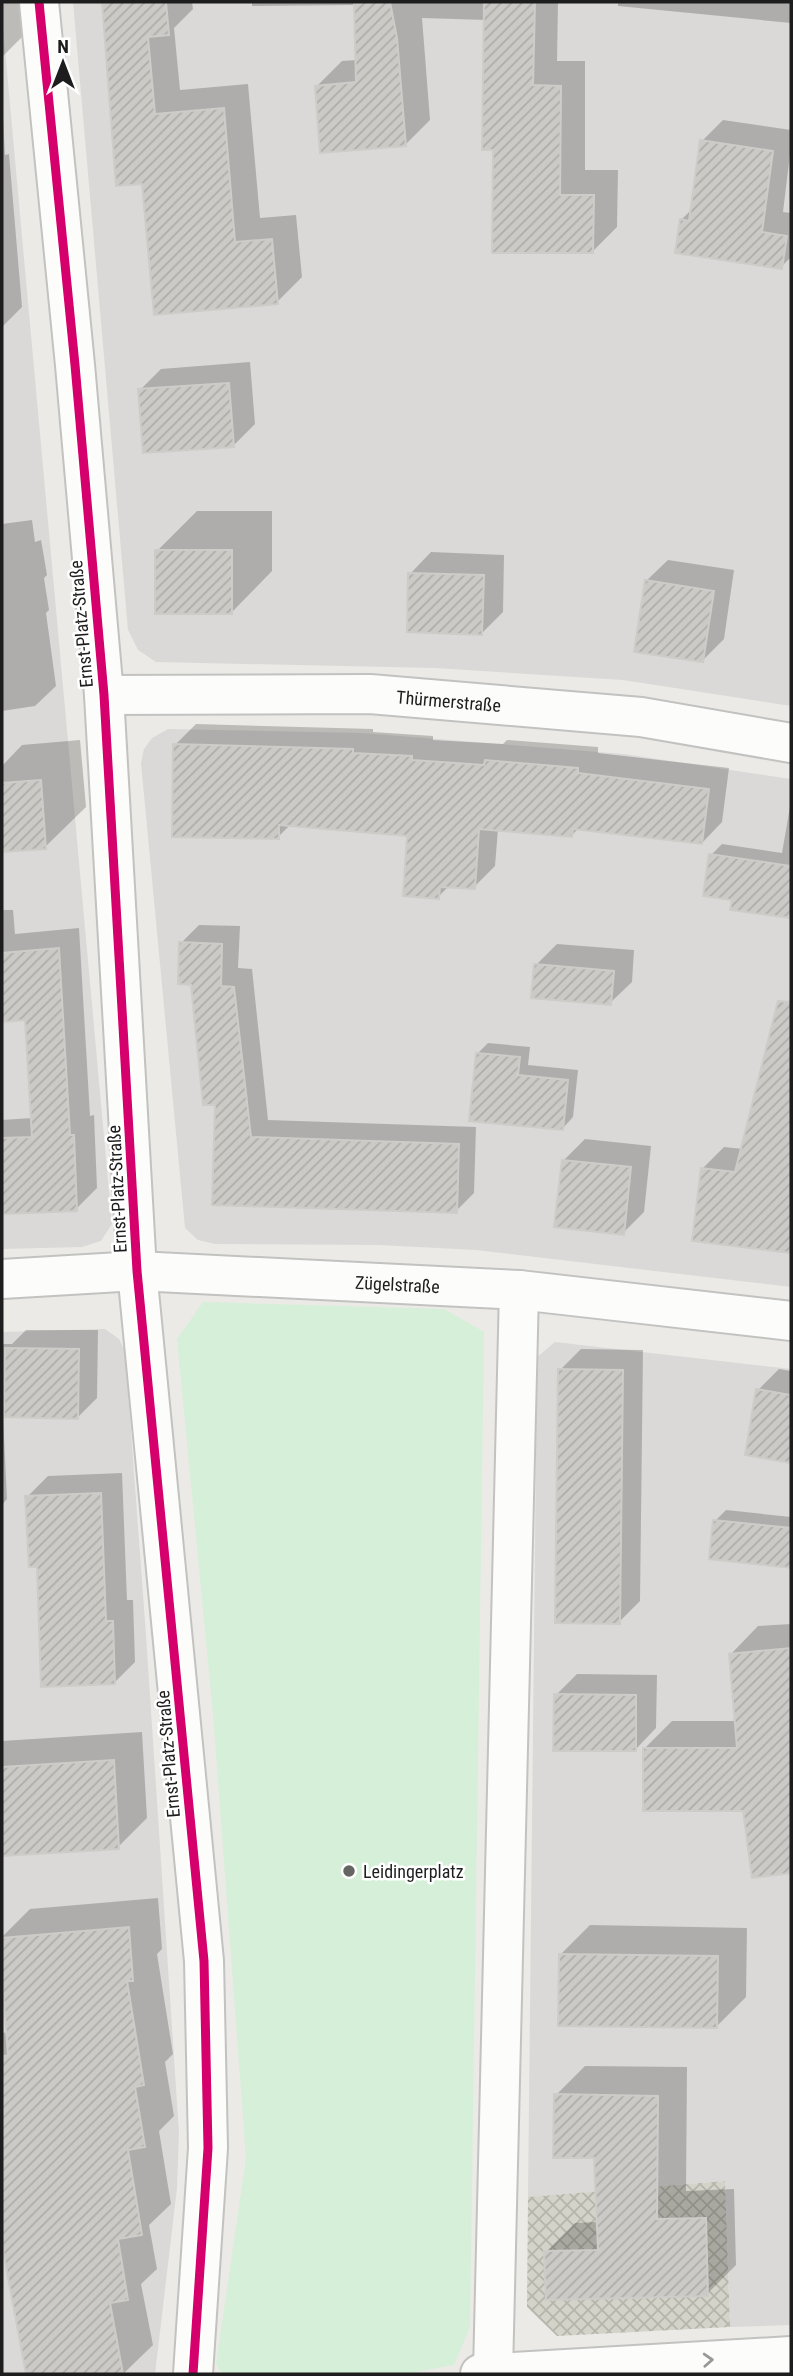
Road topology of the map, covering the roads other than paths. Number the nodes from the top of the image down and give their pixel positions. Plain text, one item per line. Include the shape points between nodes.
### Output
1 (39, 2) edge
2 (104, 695) junction
3 (791, 743) edge
4 (137, 1271) junction
5 (2, 1279) edge
6 (519, 1290) junction
7 (791, 1321) edge
8 (791, 2356) edge
9 (486, 2373) edge
10 (193, 2374) edge

1 - 2 street, Ernst-Platz-Straße
2 - 3 street, Thürmerstraße via 370,694 641,717
2 - 4 street, Ernst-Platz-Straße
4 - 5 street, Zügelstraße
4 - 6 street, Zügelstraße
4 - 10 street, Ernst-Platz-Straße via 204,1961 208,2148
6 - 7 street, Zügelstraße
6 - 9 street
9 -> 8 street

